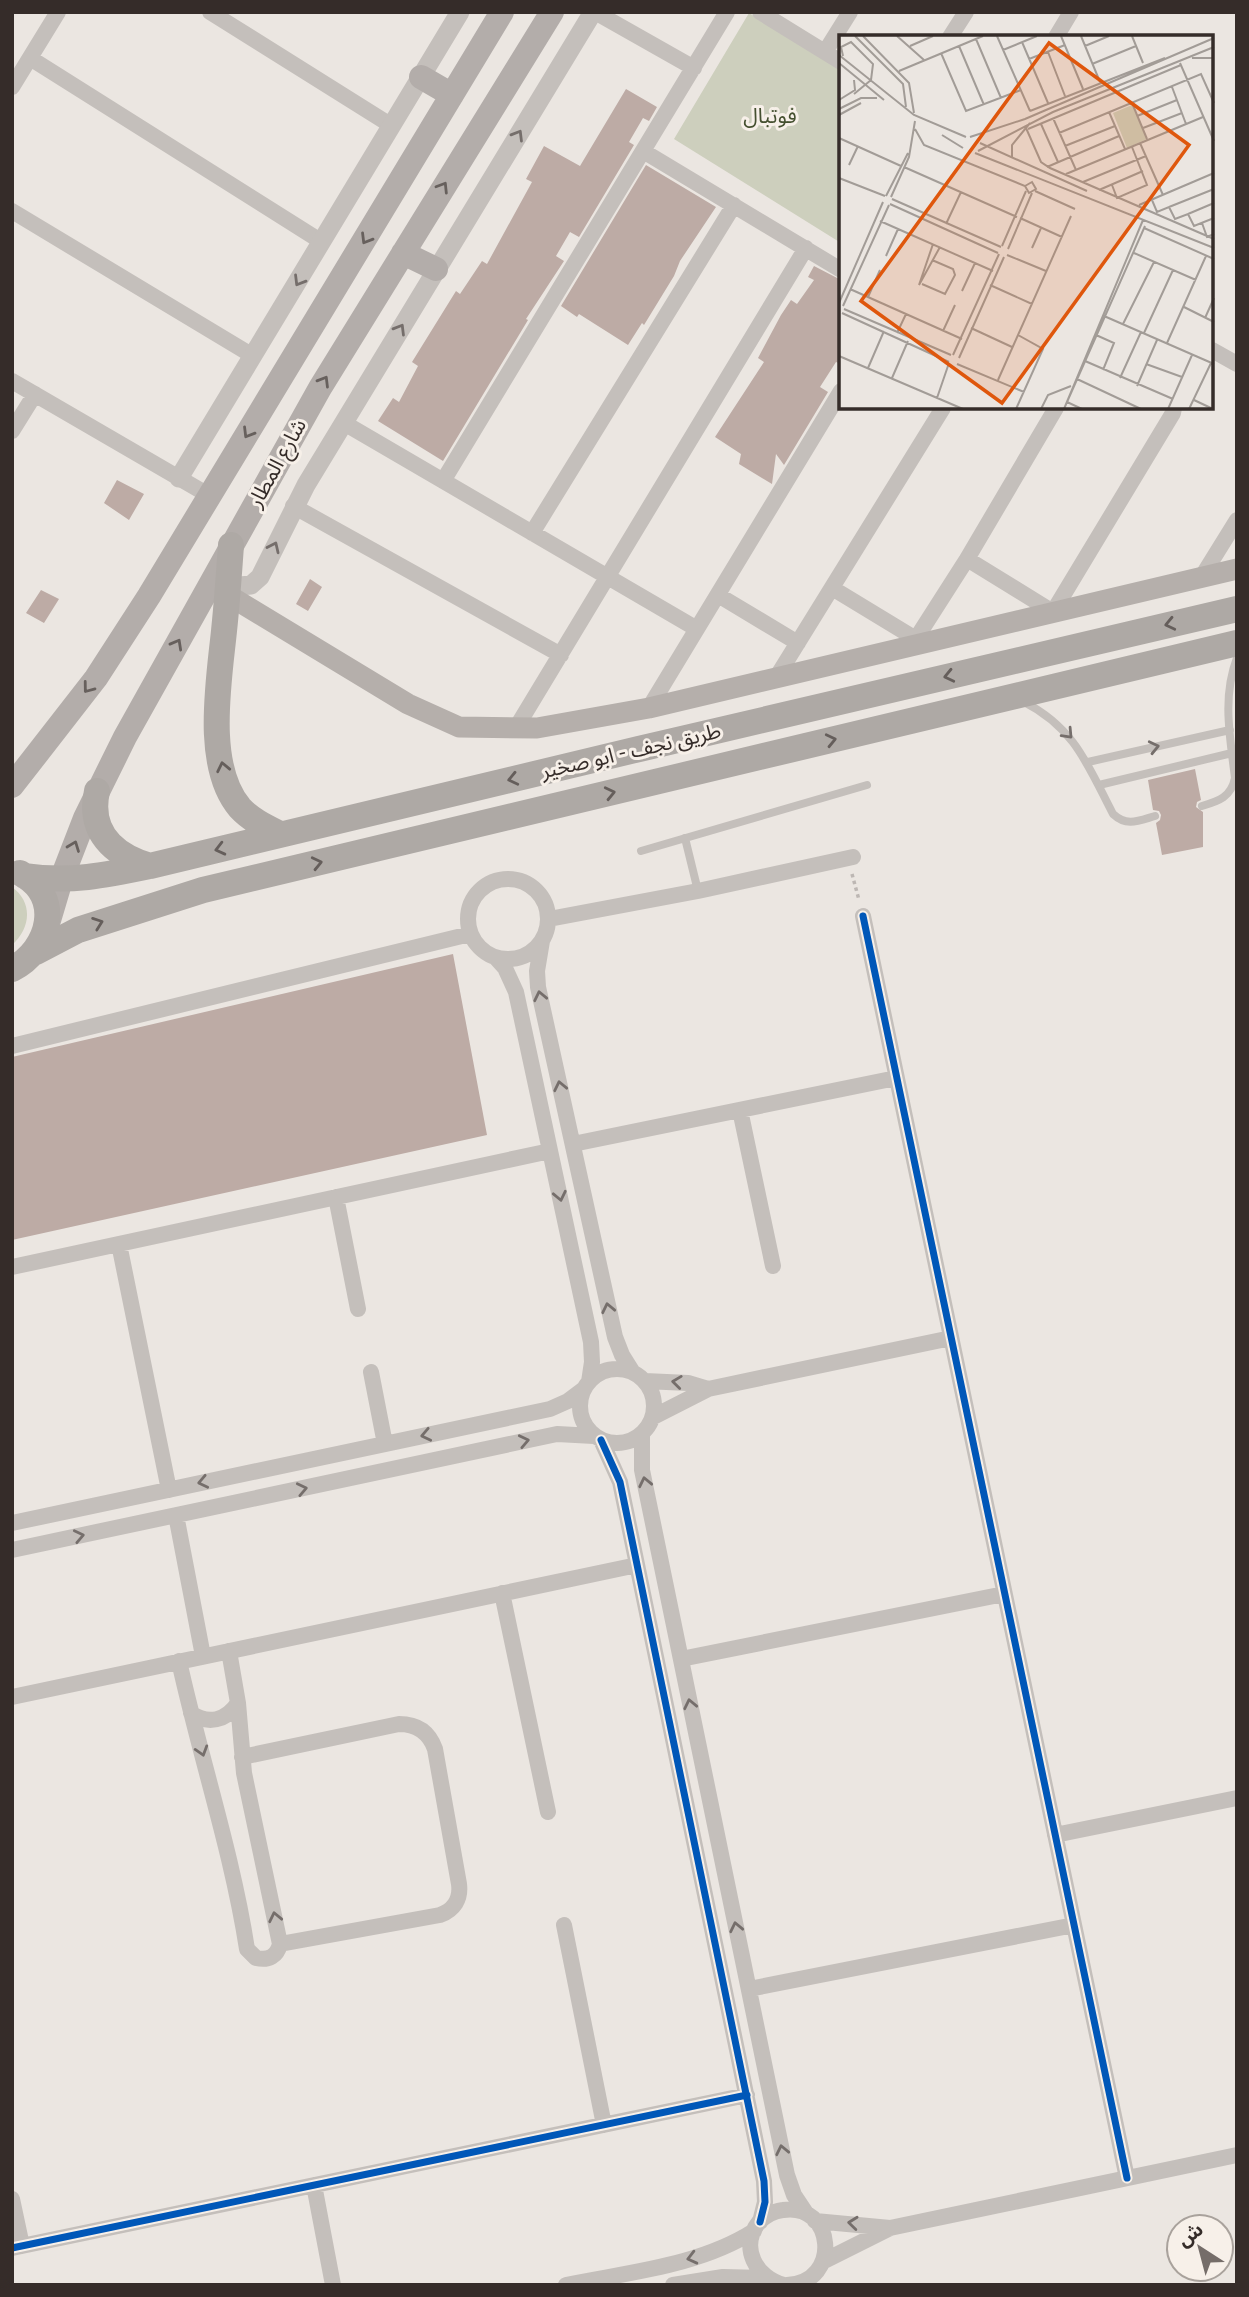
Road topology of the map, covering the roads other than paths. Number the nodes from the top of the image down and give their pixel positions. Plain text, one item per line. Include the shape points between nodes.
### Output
1 (58, 12) edge
2 (210, 12) edge
3 (460, 12) edge
4 (502, 12) edge
5 (552, 12) edge
6 (594, 12) edge
7 (727, 12) edge
8 (760, 12) edge
9 (850, 12) edge
10 (966, 12) edge
11 (1071, 12) edge
12 (951, 35) edge
13 (1057, 35) edge
14 (825, 52) junction
15 (30, 58) junction
16 (839, 61) edge
17 (694, 68) junction
18 (421, 78) junction
19 (12, 87) edge
20 (452, 95) junction
21 (392, 126) junction
22 (643, 151) junction
23 (734, 205) junction
24 (12, 211) edge
25 (322, 242) junction
26 (806, 248) junction
27 (403, 253) junction
28 (436, 269) junction
29 (839, 269) edge
30 (1214, 351) edge
31 (253, 356) junction
32 (1237, 364) edge
33 (12, 381) edge
34 (35, 394) junction
35 (839, 394) edge
36 (942, 410) edge
37 (1055, 410) edge
38 (1174, 410) edge
39 (344, 423) junction
40 (12, 431) edge
41 (179, 478) junction
42 (443, 481) junction
43 (211, 496) junction
44 (293, 506) junction
45 (1237, 520) edge
46 (532, 533) junction
47 (231, 545) junction
48 (967, 559) junction
49 (1237, 569) edge
50 (608, 577) junction
51 (1201, 578) junction
52 (832, 588) junction
53 (228, 591) junction
54 (718, 594) junction
55 (1237, 609) edge
56 (1052, 612) junction
57 (696, 629) junction
58 (914, 642) junction
59 (798, 643) junction
60 (1237, 643) edge
61 (561, 655) junction
62 (1237, 658) edge
63 (776, 678) junction
64 (1012, 696) junction
65 (649, 708) junction
66 (516, 727) junction
67 (1230, 730) junction
68 (1232, 753) junction
69 (1088, 762) junction
70 (867, 785) dead end
71 (1099, 785) junction
72 (12, 786) edge
73 (97, 791) junction
74 (1202, 806) dead end
75 (1154, 816) dead end
76 (280, 834) junction
77 (685, 838) junction
78 (641, 851) dead end
79 (851, 858) road end
80 (150, 866) junction
81 (19, 873) edge
82 (61, 880) junction
83 (698, 891) junction
84 (863, 916) road end
85 (549, 919) junction
86 (470, 934) junction
87 (542, 941) junction
88 (41, 943) junction
89 (496, 958) junction
90 (12, 970) edge
91 (12, 1046) edge
92 (897, 1078) junction
93 (740, 1110) junction
94 (573, 1144) junction
95 (550, 1151) junction
96 (336, 1197) junction
97 (119, 1244) junction
98 (774, 1266) dead end
99 (12, 1267) edge
100 (358, 1309) dead end
101 (951, 1339) junction
102 (371, 1372) dead end
103 (638, 1376) junction
104 (586, 1385) junction
105 (708, 1389) junction
106 (653, 1417) junction
107 (642, 1435) junction
108 (598, 1438) junction
109 (385, 1444) junction
110 (169, 1490) junction
111 (176, 1515) junction
112 (12, 1523) edge
113 (12, 1550) edge
114 (637, 1565) junction
115 (502, 1593) junction
116 (1004, 1594) junction
117 (229, 1651) junction
118 (203, 1656) junction
119 (681, 1659) junction
120 (179, 1661) junction
121 (12, 1697) edge
122 (238, 1703) junction
123 (191, 1713) junction
124 (242, 1757) junction
125 (1237, 1798) edge
126 (548, 1812) dead end
127 (1055, 1835) junction
128 (564, 1925) dead end
129 (1074, 1925) junction
130 (280, 1944) junction
131 (749, 1989) junction
132 (747, 2095) junction
133 (604, 2125) junction
134 (1237, 2155) edge
135 (1127, 2178) junction
136 (314, 2185) junction
137 (12, 2199) edge
138 (811, 2217) junction
139 (757, 2226) junction
140 (890, 2228) junction
141 (17, 2247) edge
142 (820, 2272) edge
143 (778, 2283) edge
144 (333, 2285) edge
145 (566, 2285) edge
146 (673, 2285) edge

1 - 15 street
2 - 21 street
3 - 18 street
4 - 20 main road, شارع المطار
27 -> 5 main road, شارع المطار
6 - 17 street
28 -> 6 street
7 - 17 street
8 - 14 street
9 - 14 street
10 - 12 street
11 - 13 street
14 - 16 street
15 - 19 street
15 - 25 street
17 - 22 street
18 - 20 main road
18 - 21 street
20 -> 43 main road, شارع المطار
21 - 25 street
22 - 23 street
22 - 42 street
23 - 26 street
23 - 46 street
24 - 31 street
25 -> 31 street
26 - 29 street
26 - 50 street
27 - 28 main road
47 -> 27 main road, شارع المطار
39 -> 28 street
30 - 32 street
31 - 41 street
33 - 34 street
34 - 40 street
34 - 41 street
35 - 54 street
36 - 52 street
37 - 48 street
38 - 56 street
39 - 42 street
39 - 44 street
41 - 43 street
42 - 46 street
43 -> 72 main road, شارع المطار via 96,678
53 -> 44 street via 251,585 260,577
44 - 61 street
45 - 51 street
46 - 50 street
47 - 53 highway
73 -> 47 main road, شارع المطار
48 - 56 street
48 - 58 street
49 - 51 main road
50 - 57 street
50 - 61 street
51 - 56 main road
52 - 58 street
52 - 59 street
53 - 66 main road via 408,704 459,727
76 -> 53 highway via 239,806 226,782 219,750 216,702
54 - 57 street
54 - 59 street
55 -> 76 highway, طريق نجف - ابو صخير
56 - 58 main road
57 - 65 street
58 - 63 main road
59 - 63 street
60 - 64 highway, طريق نجف - ابو صخير
61 - 66 street
62 - 67 lane via 1228,688
63 - 65 main road
64 -> 69 lane via 1052,719
88 -> 64 highway, طريق نجف - ابو صخير via 203,890
65 - 66 main road
67 - 68 lane
69 -> 67 lane
68 - 71 lane
68 - 74 lane via 1233,786 1223,799
69 - 71 lane
70 - 77 lane
71 - 75 lane via 1118,819 1132,823
73 - 80 highway via 94,806 104,836 121,855
82 -> 73 main road, شارع المطار
76 -> 80 highway, طريق نجف - ابو صخير
77 - 78 lane
77 - 83 lane
79 - 83 street
80 - 82 highway, طريق نجف - ابو صخير
81 - 82 highway, طريق نجف - ابو صخير
81 - 88 highway via 44,898 47,914
82 - 88 main road, شارع المطار
83 - 85 street
84 - 92 street
85 - 86 street via 537,890 508,878 493,881 471,903 467,918
85 - 87 street
86 - 89 street
86 - 91 street
87 - 89 street via 521,957
94 -> 87 street via 538,987
88 - 90 highway, طريق نجف - ابو صخير
89 - 95 street via 516,992
92 - 93 street
92 - 101 street
93 - 94 street
93 - 98 street
103 -> 94 street via 615,1337
95 - 96 street
95 -> 104 street via 591,1342
96 - 97 street
96 - 100 street
97 - 99 street
97 - 110 street
101 - 105 street
101 - 116 street
102 - 109 street
103 - 104 street via 607,1370
105 -> 103 street
103 - 106 street via 652,1391
104 - 108 street via 582,1420
104 -> 109 street via 550,1409
105 - 106 street
106 - 107 street
107 - 108 street via 611,1444
119 -> 107 street via 642,1470
111 -> 108 street via 557,1434
108 - 114 street via 620,1482
109 -> 110 street
110 - 112 street
113 -> 111 street
111 - 118 street
114 - 115 street
114 - 132 street
115 - 117 street
115 - 126 street
116 - 119 street
116 - 127 street
117 - 118 street
117 - 122 street
118 - 120 street
131 -> 119 street
120 - 121 street
120 - 123 street
122 - 123 street via 228,1715 214,1720
122 - 124 street
123 -> 130 street via 247,1949 256,1958 269,1959
130 -> 124 street
124 - 130 street via 399,1724 422,1730 435,1749 460,1891 452,1909
125 - 127 street
127 - 129 street
128 - 133 street
129 - 131 street
129 - 135 street
138 -> 131 street via 794,2195 787,2175
132 - 133 street
132 - 139 street via 764,2180 765,2202
133 - 136 street
134 - 135 street
135 - 140 street
136 - 141 street
136 - 144 street
137 - 141 street
138 - 139 street via 781,2210
140 -> 138 street
138 - 142 street via 825,2239
139 - 143 street via 750,2243 751,2256 757,2268
139 -> 145 street via 734,2244 696,2258
140 - 142 street
142 - 143 street via 804,2281
143 - 146 street via 723,2277

